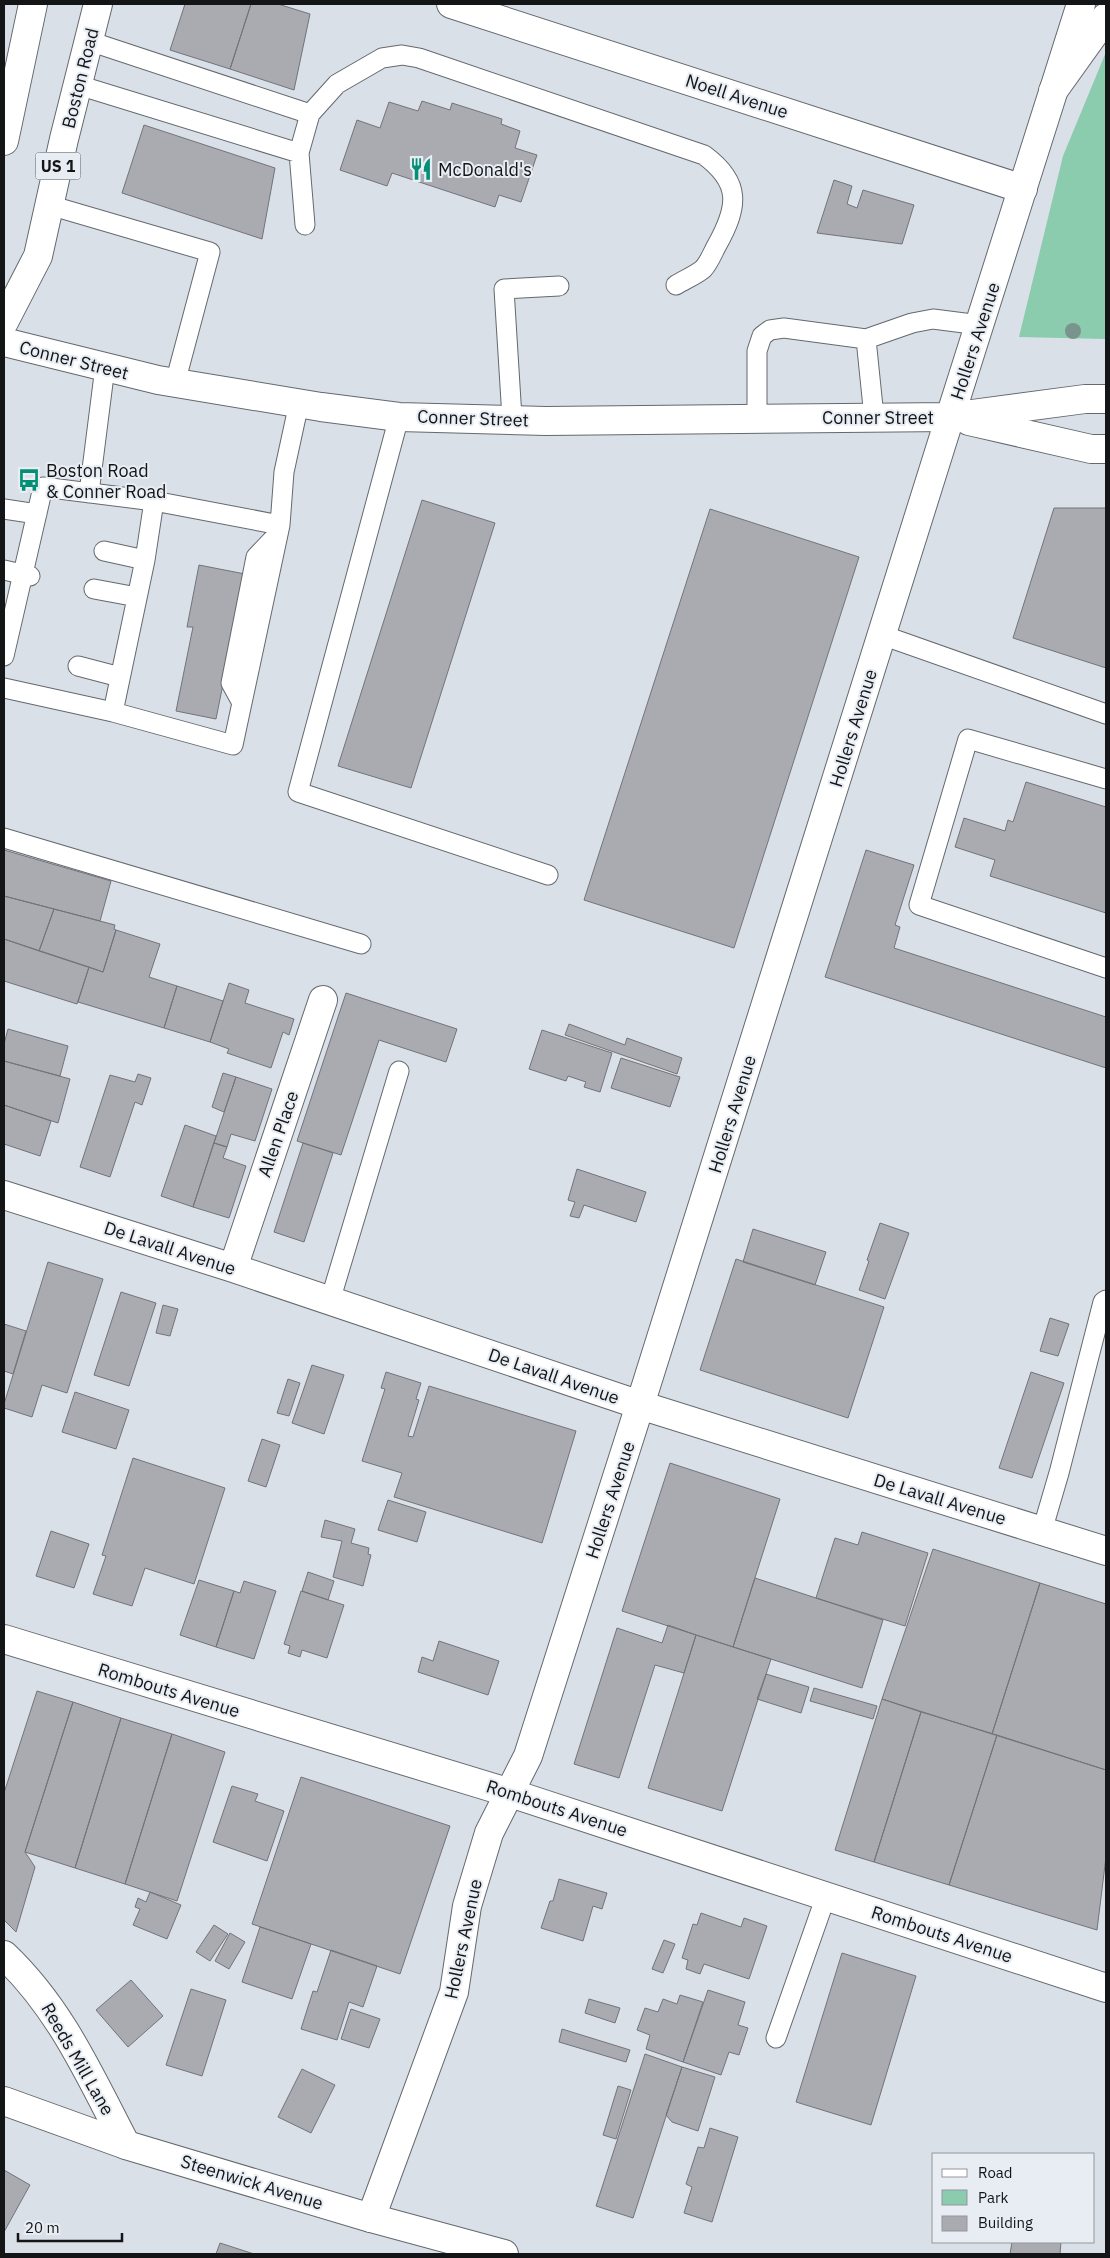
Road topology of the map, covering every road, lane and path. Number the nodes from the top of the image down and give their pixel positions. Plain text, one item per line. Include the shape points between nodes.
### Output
1 (33, 4) edge
2 (98, 4) edge
3 (451, 4) edge
4 (1081, 4) edge
5 (1106, 17) edge
6 (89, 41) junction
7 (78, 85) junction
8 (1053, 91) junction
9 (310, 114) junction
10 (4, 141) edge
11 (299, 153) junction
12 (1023, 189) junction
13 (49, 205) junction
14 (305, 226) dead end
15 (676, 285) dead end
16 (559, 286) dead end
17 (4, 322) edge
18 (980, 325) junction
19 (866, 339) junction
20 (4, 342) edge
21 (105, 367) junction
22 (175, 383) junction
23 (1106, 399) edge
24 (298, 403) junction
25 (399, 416) junction
26 (874, 417) junction
27 (950, 417) junction
28 (512, 418) junction
29 (757, 418) junction
30 (1106, 449) edge
31 (89, 493) junction
32 (154, 501) junction
33 (4, 509) edge
34 (37, 514) junction
35 (279, 530) junction
36 (104, 551) dead end
37 (145, 560) junction
38 (4, 570) edge
39 (26, 575) junction
40 (94, 589) dead end
41 (137, 597) junction
42 (882, 635) junction
43 (8, 652) edge
44 (78, 666) dead end
45 (120, 677) junction
46 (4, 688) edge
47 (113, 712) junction
48 (1106, 714) edge
49 (1106, 779) edge
50 (4, 838) edge
51 (548, 875) dead end
52 (362, 944) dead end
53 (1106, 968) edge
54 (323, 1000) dead end
55 (399, 1071) dead end
56 (4, 1195) edge
57 (233, 1268) junction
58 (330, 1300) junction
59 (1106, 1300) edge
60 (640, 1405) junction
61 (1042, 1531) junction
62 (1106, 1551) edge
63 (4, 1639) edge
64 (510, 1792) junction
65 (826, 1896) junction
66 (4, 1955) edge
67 (1106, 1988) edge
68 (776, 2038) dead end
69 (4, 2101) edge
70 (126, 2145) junction
71 (371, 2218) junction
72 (504, 2254) edge

1 - 10 main road
2 - 6 main road, Boston Road / US 1
3 - 12 main road, Noell Avenue
4 - 8 main road, Hollers Avenue
5 - 8 main road
6 - 7 main road, Boston Road / US 1
6 - 9 lane
7 - 11 lane
7 - 13 main road, Boston Road / US 1
8 - 12 main road, Hollers Avenue
9 - 11 lane
9 - 15 lane via 337,84 382,58 402,55 704,155 720,167 731,184 733,200 729,224 703,269
11 - 14 lane
12 - 18 main road, Hollers Avenue
13 - 17 main road, Boston Road / US 1 via 38,256
13 - 22 lane via 210,252
16 - 28 lane via 504,289
18 - 19 lane via 933,319
18 - 27 main road, Hollers Avenue
19 - 26 lane
19 - 29 lane via 784,328 770,330 762,336 757,351
20 - 21 main road, Conner Street
21 - 22 main road, Conner Street
21 - 31 lane
22 - 24 main road, Conner Street
23 - 27 main road, Conner Street
24 - 25 main road, Conner Street
24 - 35 lane via 284,472
25 - 28 main road, Conner Street
25 - 51 lane via 298,792
26 - 27 main road, Conner Street
26 - 29 main road, Conner Street
27 - 30 main road, Conner Street via 1091,449
27 - 42 main road, Hollers Avenue
28 - 29 main road, Conner Street via 546,421
31 - 32 lane
31 - 34 lane via 43,487
32 - 35 lane
32 - 37 lane
33 - 34 lane
34 - 39 lane
35 - 47 lane via 233,745
36 - 37 lane
37 - 41 lane
38 - 39 lane
39 - 43 lane
40 - 41 lane
41 - 45 lane
42 - 48 lane
42 - 60 main road, Hollers Avenue
44 - 45 lane
45 - 47 lane
46 - 47 lane
49 - 53 lane via 968,739 919,904
50 - 52 lane
54 - 57 main road, Allen Place
55 - 58 lane
56 - 57 main road, De Lavall Avenue
57 - 58 main road, De Lavall Avenue
58 - 60 main road, De Lavall Avenue
59 - 61 lane
60 - 61 main road, De Lavall Avenue
60 - 64 main road, Hollers Avenue via 528,1756
61 - 62 main road, De Lavall Avenue
63 - 64 main road, Rombouts Avenue
64 - 65 main road, Rombouts Avenue
64 - 71 main road, Hollers Avenue via 489,1833 467,1906 454,1992
65 - 67 main road, Rombouts Avenue
65 - 68 lane
66 - 70 main road, Reeds Mill Lane via 47,2002
69 - 70 main road, Steenwick Avenue
70 - 71 main road, Steenwick Avenue
71 - 72 main road, Steenwick Avenue

